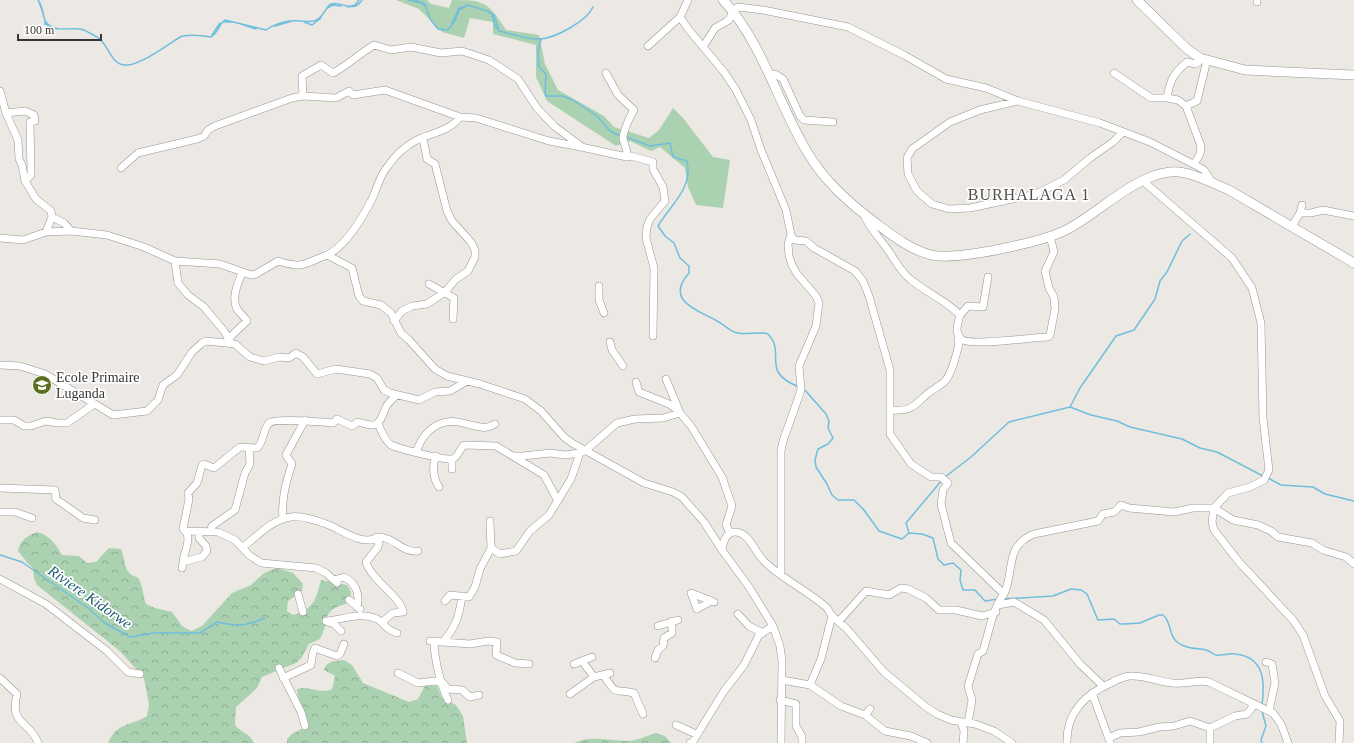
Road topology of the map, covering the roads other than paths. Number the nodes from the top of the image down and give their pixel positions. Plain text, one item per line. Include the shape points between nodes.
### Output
1 (688, 0) edge
2 (723, 0) edge
3 (1137, 0) edge
4 (733, 11) junction
5 (680, 18) junction
6 (648, 46) dead end
7 (703, 47) junction
8 (1203, 59) junction
9 (1114, 73) dead end
10 (606, 74) dead end
11 (769, 75) junction
12 (1354, 75) edge
13 (0, 92) edge
14 (303, 96) junction
15 (1167, 98) junction
16 (1018, 101) junction
17 (1186, 106) junction
18 (6, 113) junction
19 (460, 118) junction
20 (833, 122) dead end
21 (1123, 132) junction
22 (424, 138) junction
23 (581, 146) junction
24 (627, 158) junction
25 (1194, 164) junction
26 (121, 168) dead end
27 (24, 181) junction
28 (1143, 181) junction
29 (1212, 182) junction
30 (1302, 205) dead end
31 (1300, 213) junction
32 (864, 215) junction
33 (1354, 216) edge
34 (52, 217) junction
35 (1292, 226) junction
36 (71, 231) junction
37 (46, 232) junction
38 (790, 235) junction
39 (1050, 236) junction
40 (0, 238) edge
41 (327, 255) junction
42 (175, 261) junction
43 (1354, 263) edge
44 (242, 272) junction
45 (988, 277) dead end
46 (429, 284) dead end
47 (599, 286) dead end
48 (445, 292) junction
49 (604, 313) dead end
50 (960, 315) junction
51 (453, 319) dead end
52 (394, 321) junction
53 (653, 336) dead end
54 (960, 338) junction
55 (230, 341) junction
56 (610, 342) dead end
57 (0, 365) edge
58 (623, 366) dead end
59 (666, 379) dead end
60 (467, 381) junction
61 (636, 382) dead end
62 (396, 395) junction
63 (93, 404) junction
64 (891, 410) junction
65 (680, 412) junction
66 (0, 420) edge
67 (305, 420) junction
68 (378, 424) junction
69 (495, 424) dead end
70 (249, 448) junction
71 (416, 452) junction
72 (583, 452) junction
73 (511, 455) junction
74 (436, 456) junction
75 (452, 459) junction
76 (452, 469) dead end
77 (439, 487) dead end
78 (0, 488) edge
79 (558, 501) junction
80 (1214, 508) junction
81 (0, 512) edge
82 (32, 518) dead end
83 (283, 519) junction
84 (94, 520) dead end
85 (490, 521) dead end
86 (185, 531) junction
87 (199, 531) junction
88 (210, 531) junction
89 (730, 534) junction
90 (374, 539) junction
91 (243, 547) junction
92 (491, 548) junction
93 (722, 550) junction
94 (418, 551) dead end
95 (1354, 564) edge
96 (781, 574) junction
97 (0, 579) edge
98 (298, 594) dead end
99 (1004, 594) junction
100 (462, 596) junction
101 (349, 600) dead end
102 (445, 601) dead end
103 (357, 607) junction
104 (997, 609) junction
105 (303, 612) dead end
106 (738, 614) dead end
107 (362, 616) junction
108 (832, 616) junction
109 (839, 621) junction
110 (382, 622) junction
111 (658, 626) dead end
112 (773, 626) junction
113 (341, 631) dead end
114 (397, 633) dead end
115 (763, 633) junction
116 (501, 637) dead end
117 (488, 640) junction
118 (443, 642) junction
119 (344, 644) dead end
120 (592, 657) dead end
121 (655, 658) dead end
122 (582, 661) junction
123 (1266, 662) dead end
124 (529, 664) dead end
125 (574, 664) dead end
126 (279, 668) dead end
127 (140, 674) dead end
128 (398, 674) dead end
129 (594, 677) junction
130 (0, 678) edge
131 (284, 678) junction
132 (782, 680) junction
133 (443, 683) junction
134 (810, 685) junction
135 (1103, 686) junction
136 (1092, 693) junction
137 (570, 694) dead end
138 (479, 695) dead end
139 (448, 700) dead end
140 (780, 700) junction
141 (1257, 706) junction
142 (870, 709) dead end
143 (1268, 710) junction
144 (643, 714) dead end
145 (865, 715) junction
146 (965, 722) junction
147 (676, 725) dead end
148 (305, 726) dead end
149 (1210, 728) junction
150 (696, 734) junction
151 (1109, 741) edge
152 (38, 743) edge
153 (690, 743) edge
154 (781, 743) edge
155 (802, 743) edge
156 (927, 743) edge
157 (963, 743) edge
158 (1012, 743) edge
159 (1067, 743) edge
160 (1210, 743) edge
161 (1288, 743) edge
162 (1339, 743) edge

1 - 5 street
2 - 4 street
3 - 8 street via 1187,49
4 - 7 street via 729,20 715,28
4 - 11 street
4 - 16 street via 742,7 848,27 946,79 986,88
5 - 6 street
5 - 7 street
7 - 38 street via 736,90 751,120 786,210
8 - 12 street via 1245,70
8 - 15 street via 1195,64 1187,62 1174,74
8 - 17 street via 1197,101
9 - 15 street via 1152,98
10 - 24 street via 618,95 634,110 628,119 623,138 628,149
11 - 20 street via 775,74 783,79 804,120
11 - 32 street via 816,165 839,192
13 - 18 street
14 - 19 street via 336,98 349,91 353,95 385,90
14 - 23 street via 302,76 321,65 333,73 374,45 391,50 411,47 441,53 468,52 489,60 518,79 537,108 554,126
14 - 26 street via 234,118 208,130 204,136 138,153
15 - 17 street via 1178,100
16 - 21 street via 1100,123
16 - 21 street via 980,110 950,122 912,149 907,158 908,174 917,191 932,204 949,209 970,208 1036,194 1064,180 1114,142
17 - 25 street via 1201,146
18 - 27 street via 18,140
18 - 27 street via 25,111 34,115 35,121 30,122 31,175
19 - 22 street via 454,126
19 - 23 street via 476,118 543,140
21 - 25 street
22 - 41 street via 404,148 387,166 371,201 347,238 335,251
22 - 48 street via 427,160 435,164 452,221 475,250 475,257 468,271 456,279
23 - 24 street
24 - 53 street via 631,156 653,162 653,169 663,187 665,201 650,219 646,238 654,268
25 - 29 street via 1204,170
27 - 34 street via 36,199 51,211
28 - 29 street via 1153,176 1178,172
28 - 39 street via 1112,198 1067,230
28 - 80 street via 1232,258 1252,288 1261,324 1262,418 1269,463 1266,477 1250,487 1228,493
29 - 35 street
30 - 31 street
31 - 33 street via 1323,210
31 - 35 street
32 - 39 street via 912,248 932,255 965,255
32 - 50 street via 872,231 901,271
34 - 36 street via 64,223
34 - 37 street
35 - 43 street
36 - 37 street
36 - 42 street via 107,236 144,247
37 - 40 street via 23,240
38 - 64 street via 794,240 806,241 855,271 862,281 869,296 890,370
38 - 96 street via 788,244 792,265 816,296 819,311 809,345 799,366 801,389 782,441
39 - 54 street via 1054,252 1045,271 1054,297 1055,309 1048,337 986,342
41 - 44 street via 302,266 278,261 256,274
41 - 52 street via 352,268 359,296 363,301 381,305 391,313
42 - 44 street via 220,264
42 - 55 street via 178,283 188,295 204,307
44 - 55 street via 235,292 236,304 247,321
45 - 50 street via 983,307 968,306
46 - 48 street
47 - 49 street via 599,300
48 - 51 street via 454,298
48 - 52 street via 426,304 407,308
50 - 54 street via 957,331
52 - 60 street via 401,333 435,369 447,376
54 - 64 street via 946,380 914,407 908,410
55 - 62 street via 250,357 264,361 279,357 289,358 296,353 303,357 317,374 336,369 373,374 384,390
55 - 63 street via 206,341 197,347 177,374 163,385 158,400 147,411 112,415
56 - 58 street via 612,350
57 - 63 street via 20,366 45,374
59 - 65 street
60 - 62 street via 450,391 434,392 419,400
60 - 72 street via 525,399 541,411 564,438
61 - 65 street via 639,392 669,404
62 - 68 street via 386,407
63 - 66 street via 67,423 46,421 24,426 14,420
64 - 99 street via 890,434 911,464 931,476 941,477 948,483 943,490 941,504 952,543
65 - 72 street via 663,418 635,419 617,423
65 - 89 street via 692,426 722,477 732,506 726,525
67 - 68 street via 333,423 337,419 352,426 358,422
67 - 70 street via 273,420 268,423 260,446 255,449
67 - 83 street via 286,455 292,464 282,506
68 - 71 street via 390,444
69 - 71 street via 484,428 452,421 442,422 424,434
70 - 86 street via 240,446 214,468 202,465 197,483 188,493 183,529
70 - 88 street via 250,464 235,510 212,526
71 - 74 street
72 - 73 street
72 - 79 street
72 - 93 street via 644,483 673,492 682,498 692,506
73 - 75 street via 496,446 467,445 462,446
73 - 79 street via 545,477
74 - 75 street
74 - 77 street via 433,463 435,480
75 - 76 street
78 - 84 street via 55,490 56,499 83,518
79 - 92 street via 516,550 500,554
80 - 95 street via 1233,520 1258,525 1278,537 1312,542 1323,550 1346,557
80 - 99 street via 1193,508 1174,512 1121,505 1114,512 1103,514 1098,521 1024,538 1013,554 1008,586
80 - 162 street via 1214,530 1303,635 1325,696 1340,721
81 - 82 street via 15,512
83 - 90 street via 293,516 309,518 328,524 346,534 367,540
83 - 91 street via 275,521
85 - 92 street
86 - 87 street
86 - 87 street via 188,545 183,565 202,557 207,551 206,546 198,538
87 - 88 street
88 - 91 street via 228,536
89 - 93 street via 725,538
89 - 96 street via 741,534 751,542 763,561
90 - 94 street via 391,539 407,550
90 - 110 street via 379,542 378,547 366,562 368,567 378,582 404,604 403,612 393,613
91 - 103 street via 261,563 316,568 336,582 344,577 350,580 359,596
92 - 100 street via 480,568 475,586 468,597
93 - 112 street
96 - 108 street via 823,604
97 - 127 street via 46,604 107,650 128,672
98 - 105 street
99 - 104 street
100 - 102 street via 450,595
100 - 118 street via 454,629
101 - 103 street
103 - 107 street
104 - 109 street via 982,616 956,610 939,610 926,598 901,588 889,595 866,591
104 - 135 street via 1014,602 1044,620 1080,664
104 - 146 street via 983,651 978,654 971,673 968,686 972,700
106 - 115 street via 749,626
107 - 110 street
107 - 113 street via 326,621
108 - 109 street
108 - 134 street via 821,659
109 - 146 street via 895,682 937,714
110 - 114 street via 386,633
111 - 121 street via 675,621 672,633 664,638 663,646
112 - 115 street
112 - 132 street via 780,650
115 - 150 street via 759,635 744,665
116 - 117 street
117 - 118 street via 470,644
117 - 124 street via 497,642 496,657
118 - 133 street via 432,641
119 - 131 street via 340,654 336,656 315,648 311,666
120 - 122 street
122 - 125 street
122 - 129 street
123 - 143 street via 1272,664 1275,683
126 - 131 street
128 - 133 street via 418,683
129 - 137 street
129 - 144 street via 606,674 613,690 618,693 634,693
130 - 152 street via 17,694 13,708 16,716 36,737
131 - 148 street
132 - 134 street
132 - 140 street
133 - 138 street via 448,689 462,690 470,697
133 - 139 street
134 - 145 street via 841,706
135 - 136 street
135 - 141 street via 1125,676 1173,683 1204,681
136 - 151 street
136 - 159 street via 1080,703 1074,714 1067,734
140 - 154 street
140 - 155 street via 796,704 796,726
141 - 143 street
141 - 149 street via 1247,714 1235,716
142 - 145 street
143 - 161 street via 1277,717
145 - 156 street via 884,731 911,736
146 - 157 street
146 - 158 street via 994,731
147 - 150 street
149 - 151 street via 1190,721 1174,726 1120,733
149 - 160 street
150 - 153 street

